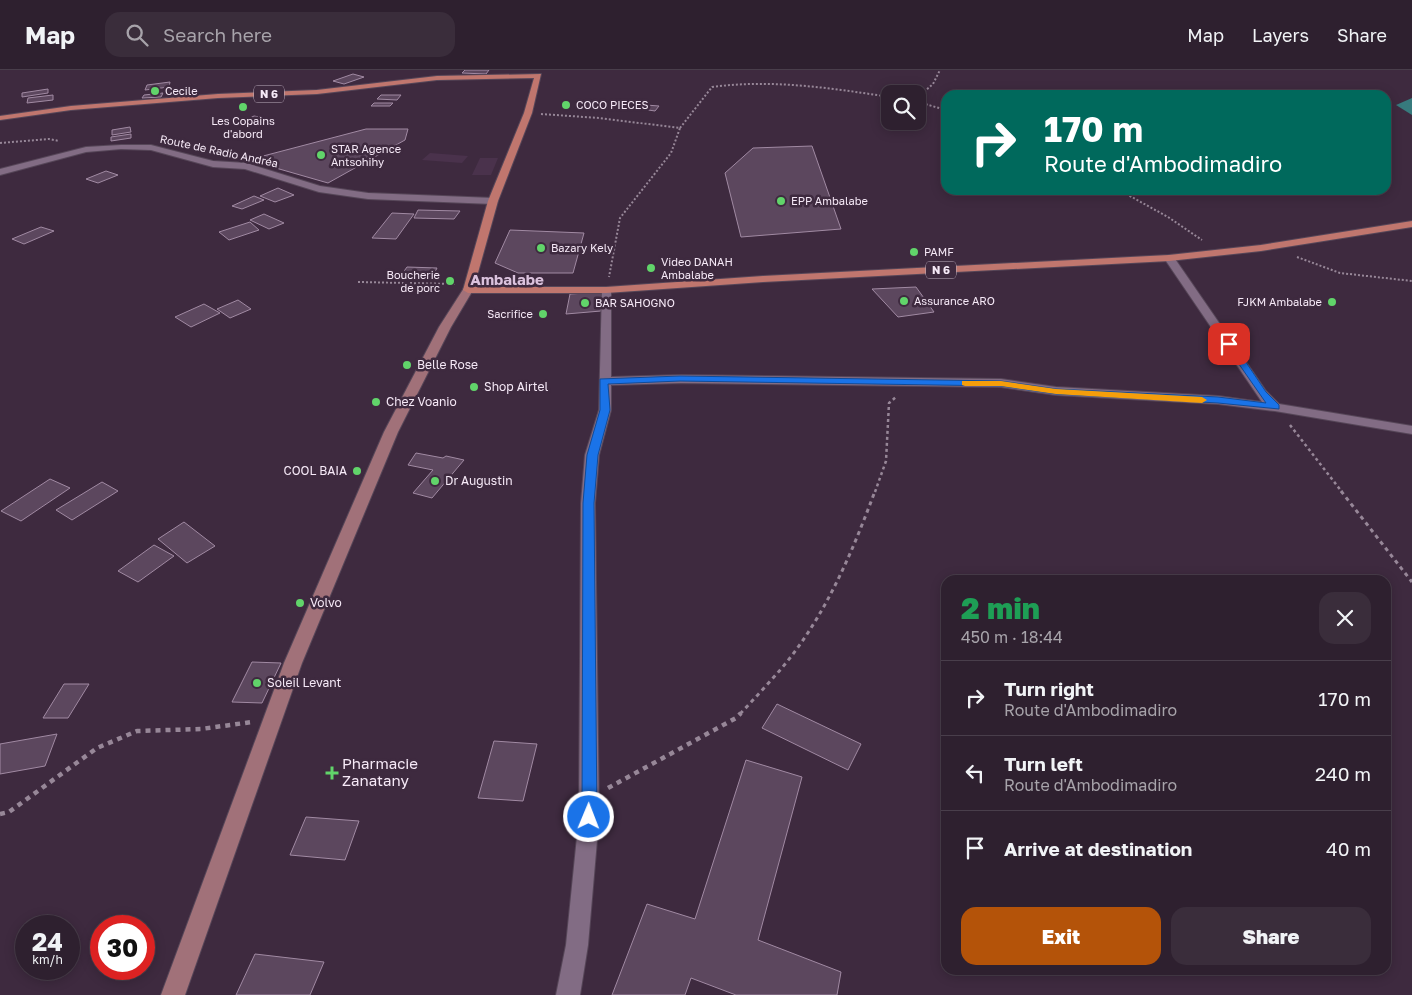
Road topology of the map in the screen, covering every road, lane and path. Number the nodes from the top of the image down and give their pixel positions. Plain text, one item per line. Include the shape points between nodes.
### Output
1 (940, 70) edge
2 (540, 73) edge
3 (926, 90) edge
4 (881, 96) edge
5 (926, 104) edge
6 (941, 109) edge
7 (528, 113) junction
8 (0, 118) edge
9 (680, 128) junction
10 (0, 142) edge
11 (67, 142) dead end
12 (0, 172) edge
13 (1128, 195) edge
14 (493, 201) junction
15 (1412, 224) edge
16 (1277, 246) junction
17 (1221, 254) junction
18 (1171, 262) junction
19 (1412, 281) edge
20 (358, 282) dead end
21 (469, 287) junction
22 (606, 290) junction
23 (604, 381) junction
24 (912, 383) junction
25 (1275, 407) junction
26 (1412, 430) edge
27 (1412, 582) edge
28 (272, 720) junction
29 (590, 797) junction
30 (0, 814) edge
31 (173, 995) edge
32 (568, 995) edge

1 - 3 path
2 - 7 main road, N 6
2 - 8 main road, N 6 via 437,78 317,92 90,106
4 - 9 path via 835,89 734,83 712,87
5 - 6 path
7 - 9 path
7 - 14 main road, N 6
9 - 22 path via 671,153 620,218
10 - 11 path via 49,139
12 - 14 street, Route de Radio Andréa via 86,150 151,148 213,164 246,166 319,189 368,196
13 - 17 path via 1168,217
14 - 21 main road, N 6
15 - 16 main road, N 6
16 - 17 main road, N 6
16 - 19 path via 1317,268 1365,279
17 - 18 main road, N 6
18 - 22 main road, N 6 via 763,279
18 - 25 street via 1262,394
20 - 21 path
21 - 22 main road, N 6
21 - 28 street via 390,432
22 - 23 street
23 - 24 street
23 - 29 street via 605,410 592,455 588,503
24 - 25 street via 1001,384
24 - 29 path via 889,403 886,462 854,546 819,615 782,668 736,718
25 - 26 street
25 - 27 path
28 - 30 path via 201,729 137,732 97,748 9,812
28 - 31 street
29 - 32 street via 577,945

